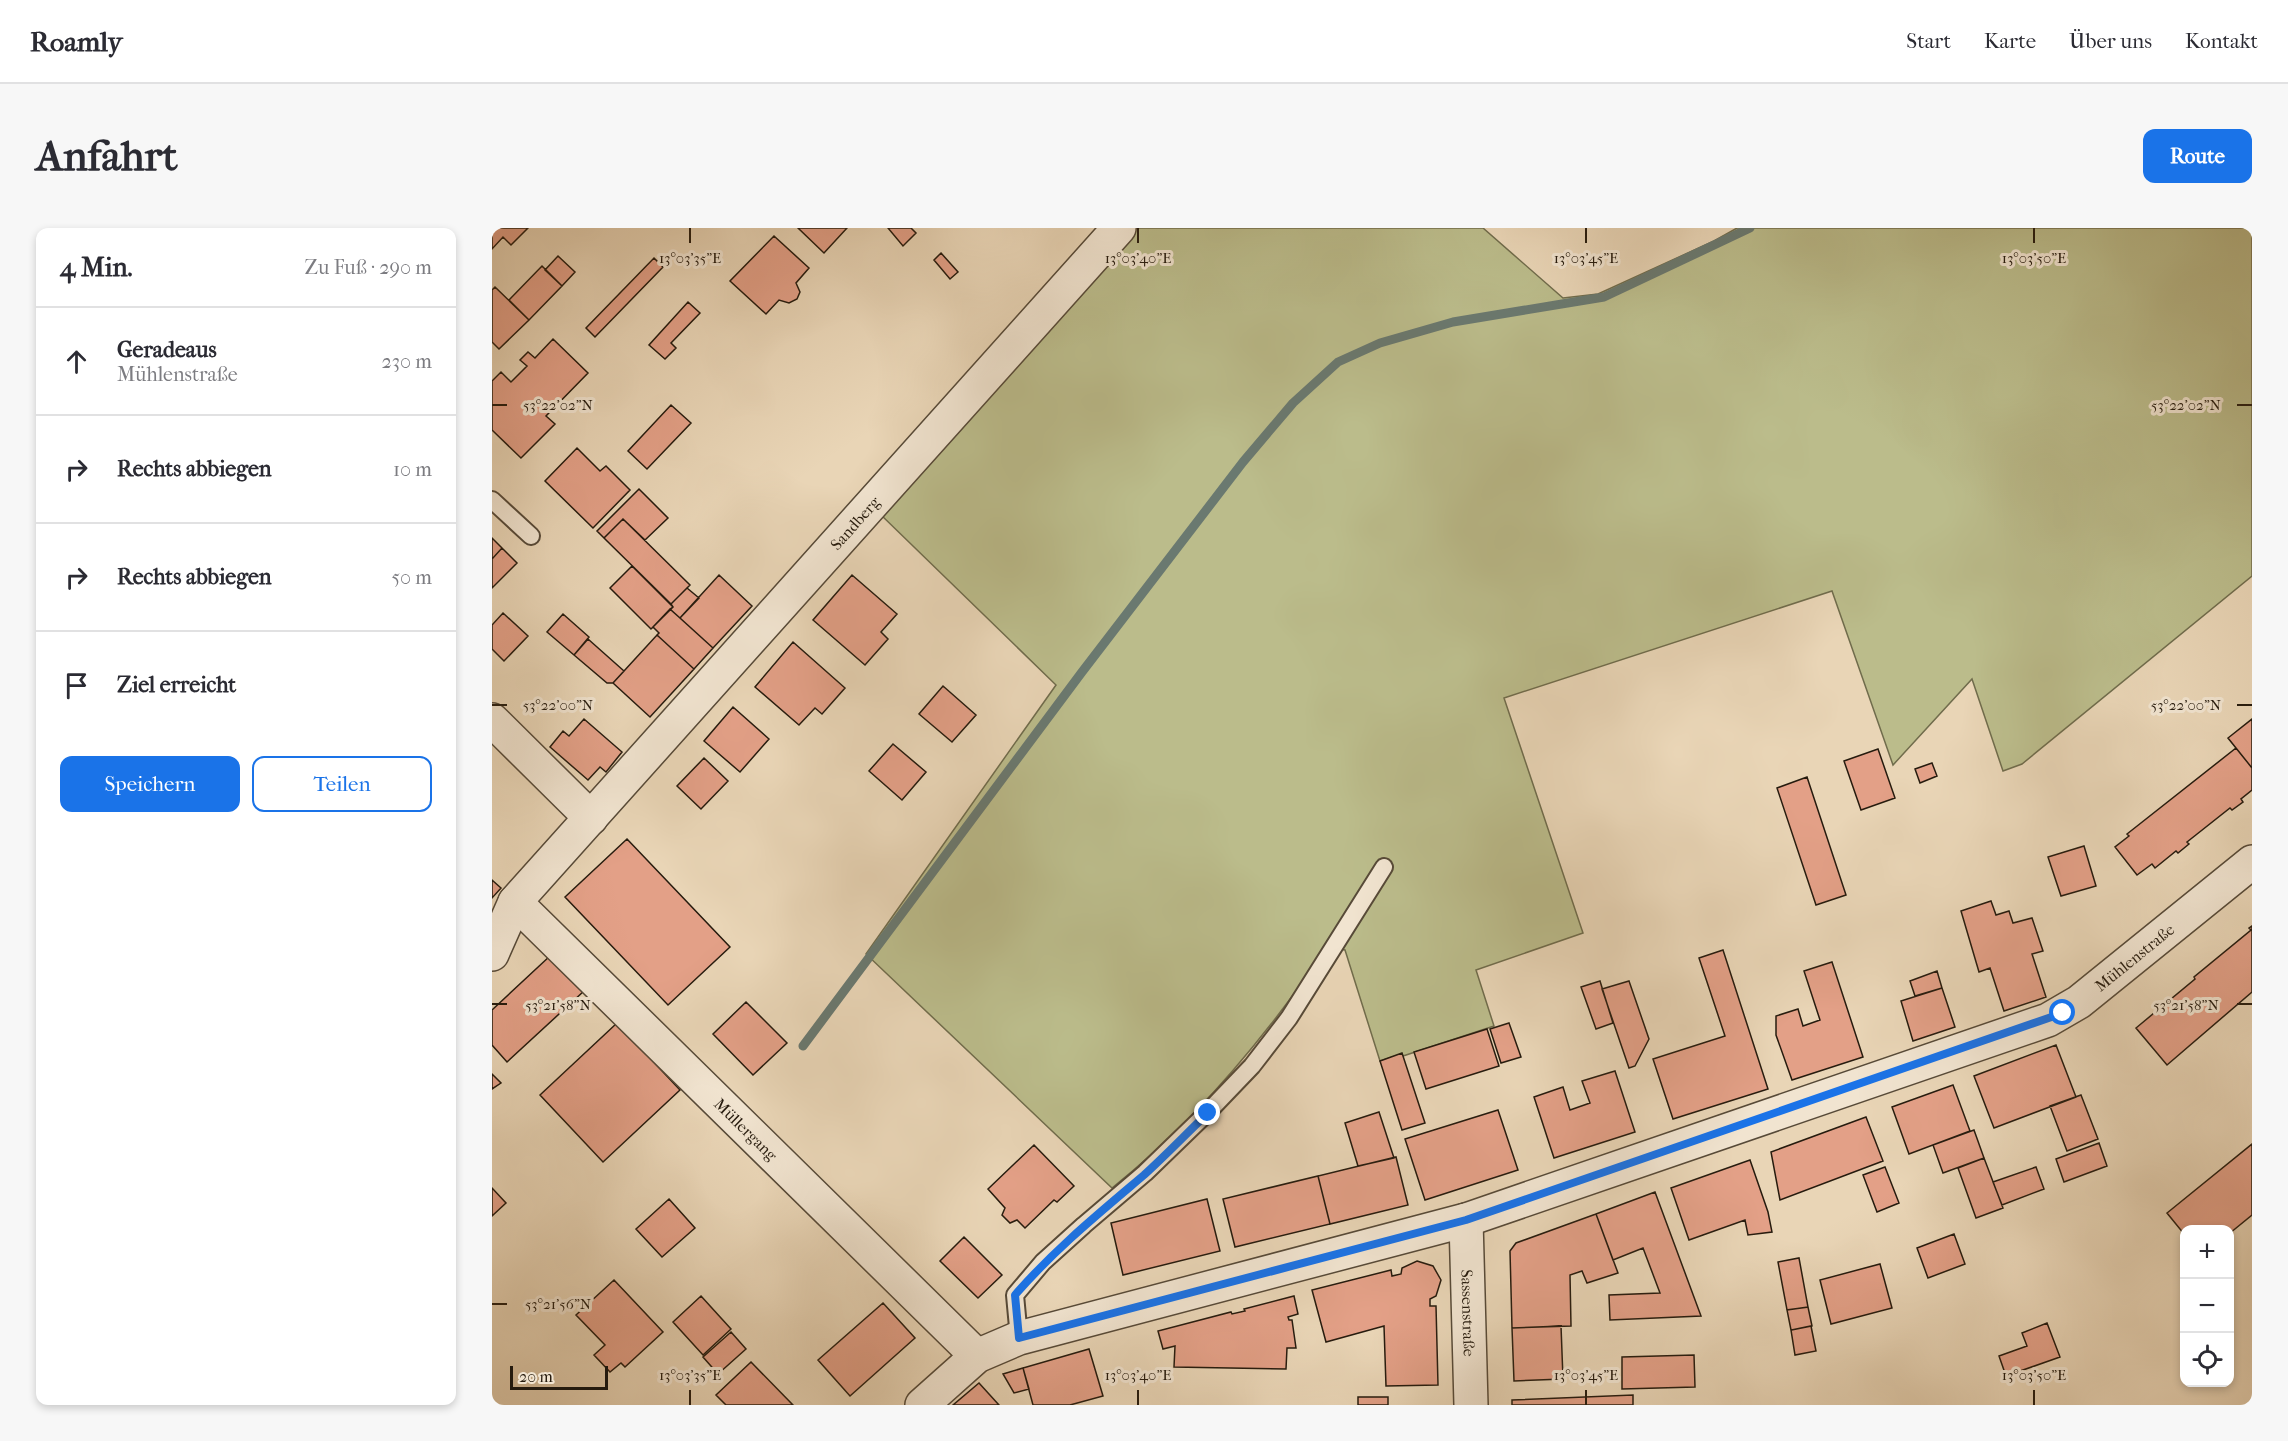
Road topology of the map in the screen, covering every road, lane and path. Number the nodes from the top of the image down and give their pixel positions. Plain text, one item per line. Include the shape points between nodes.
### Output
1 (1119, 228) edge
2 (492, 500) edge
3 (531, 536) dead end
4 (492, 720) edge
5 (591, 818) junction
6 (2252, 862) edge
7 (1384, 867) dead end
8 (515, 902) junction
9 (492, 954) edge
10 (1466, 1220) junction
11 (1019, 1338) junction
12 (977, 1356) junction
13 (922, 1405) edge
14 (1471, 1405) edge

1 - 5 street, Sandberg
2 - 3 lane
4 - 5 street
5 - 8 street, Sandberg
6 - 10 street, Mühlenstraße via 2063,1013
7 - 11 lane via 1289,1018 1252,1066 1145,1173 1044,1262 1015,1295
8 - 9 street, Sandberg
8 - 12 street, Müllergang
10 - 11 street, Mühlenstraße
10 - 14 street, Sassenstraße
11 - 12 street, Mühlenstraße
12 - 13 street, Mühlenstraße

